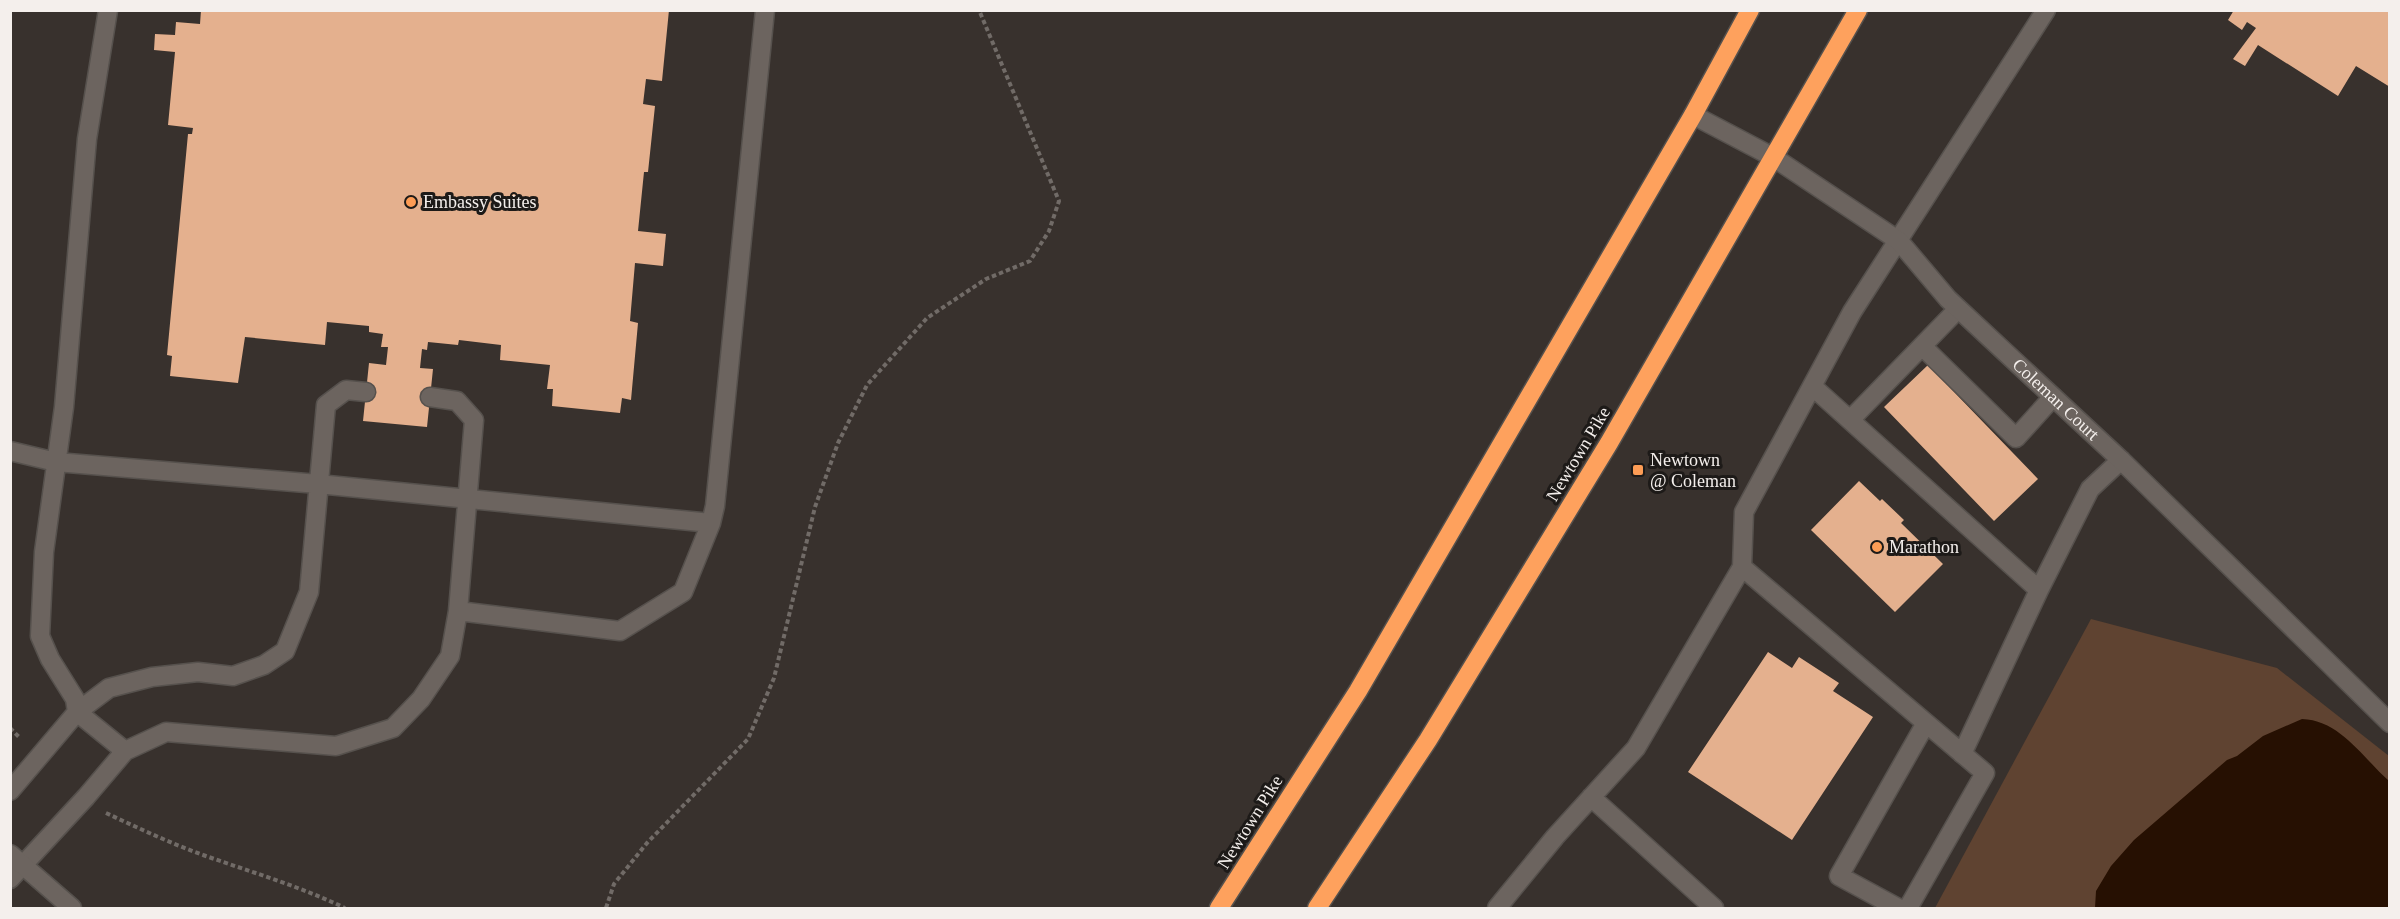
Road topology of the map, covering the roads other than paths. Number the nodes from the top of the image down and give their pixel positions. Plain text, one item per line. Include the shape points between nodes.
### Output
1 (108, 10) edge
2 (765, 10) edge
3 (1750, 10) edge
4 (1858, 10) edge
5 (2046, 10) edge
6 (1693, 115) junction
7 (1773, 157) junction
8 (1899, 241) junction
9 (1958, 309) junction
10 (1922, 346) junction
11 (1812, 386) junction
12 (366, 392) dead end
13 (430, 397) dead end
14 (2053, 397) junction
15 (1850, 420) junction
16 (10, 451) edge
17 (2121, 460) junction
18 (56, 462) junction
19 (318, 484) junction
20 (469, 499) junction
21 (711, 523) junction
22 (1742, 567) junction
23 (2039, 590) junction
24 (458, 611) junction
25 (77, 712) junction
26 (1926, 723) junction
27 (2390, 723) edge
28 (125, 751) junction
29 (1962, 754) junction
30 (10, 790) edge
31 (1591, 797) junction
32 (17, 859) edge
33 (10, 879) edge
34 (72, 909) edge
35 (1219, 909) edge
36 (1317, 909) edge
37 (1497, 909) edge
38 (1714, 909) edge
39 (1898, 909) edge
40 (1908, 909) edge

1 - 18 street via 87,139
2 - 21 street
3 - 6 highway, Newtown Pike
4 - 7 highway, Newtown Pike
5 - 8 street
6 - 7 street, Coleman Court
6 - 35 highway, Newtown Pike via 1358,691
7 - 8 street, Coleman Court
7 - 36 highway, Newtown Pike via 1603,452 1428,740
8 - 9 street, Coleman Court
8 - 11 street via 1852,312
9 - 10 street
9 - 14 street, Coleman Court
10 - 14 street via 2016,438
10 - 15 street
11 - 15 street
11 - 22 street via 1744,512
12 - 19 street via 346,390 326,405
13 - 20 street via 458,401 474,420
14 - 17 street, Coleman Court
15 - 23 street
16 - 18 street
17 - 23 street via 2090,489
17 - 27 street, Coleman Court
18 - 19 street
18 - 25 street via 44,552 40,636 75,699
19 - 20 street
19 - 25 street via 309,592 285,651 264,665 233,676 198,672 152,677 109,688
20 - 21 street
20 - 24 street
21 - 24 street via 683,592 620,631
22 - 26 street
22 - 31 street via 1636,748
23 - 29 street
24 - 28 street via 450,656 421,699 393,728 336,746 166,732
25 - 28 street
25 - 30 street
26 - 29 street
26 - 39 street via 1839,876
28 - 32 street via 86,798
29 - 40 street via 1984,773
31 - 37 street
31 - 38 street
32 - 33 street
32 - 34 street

